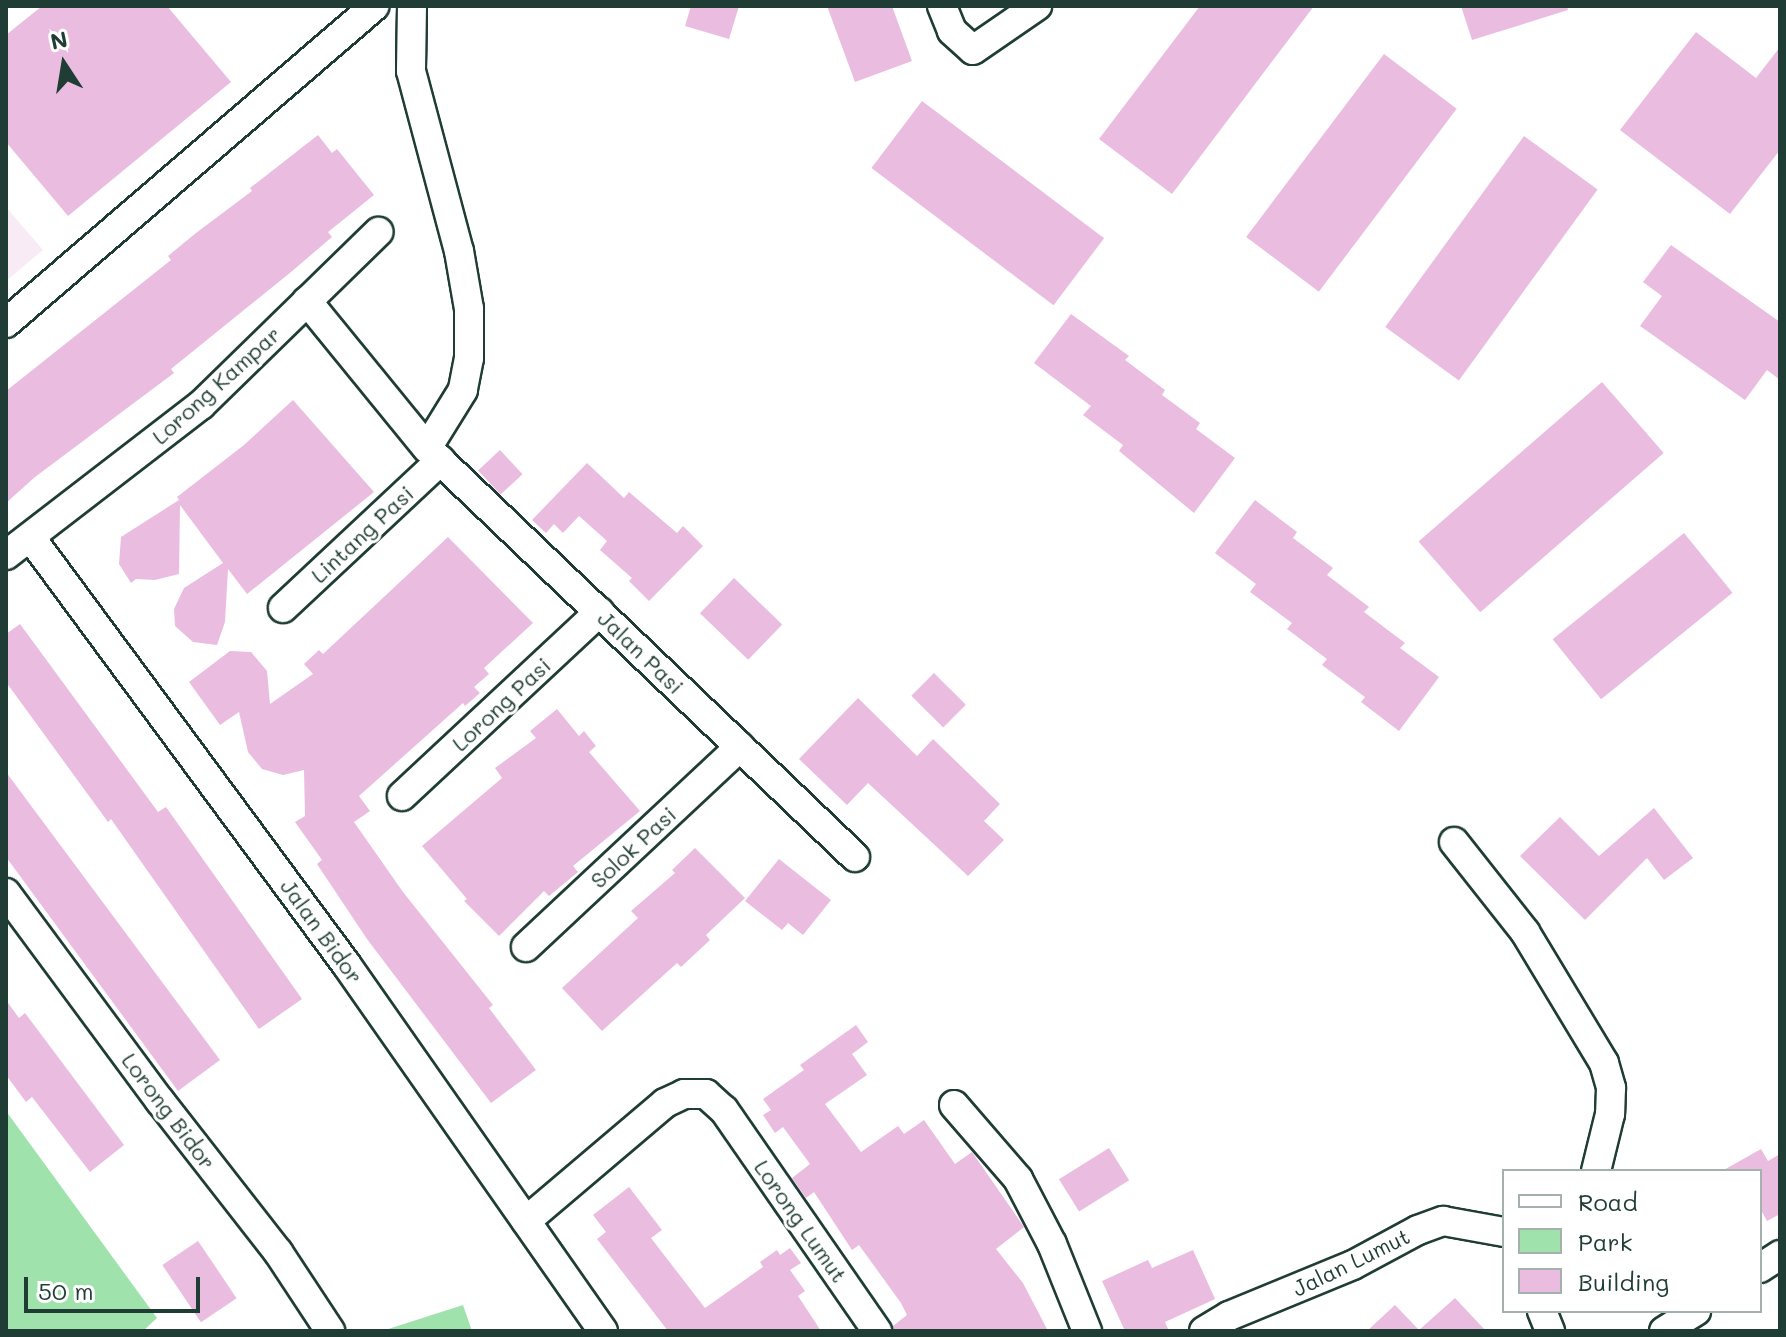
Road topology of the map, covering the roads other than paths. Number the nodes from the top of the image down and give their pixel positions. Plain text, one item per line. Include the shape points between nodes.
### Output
1 (374, 6) edge
2 (412, 6) edge
3 (942, 6) edge
4 (1037, 6) edge
5 (378, 232) dead end
6 (307, 301) junction
7 (6, 323) edge
8 (434, 454) junction
9 (31, 538) junction
10 (6, 555) edge
11 (283, 608) dead end
12 (599, 612) junction
13 (740, 747) junction
14 (402, 796) dead end
15 (1454, 842) dead end
16 (855, 857) dead end
17 (6, 893) edge
18 (526, 947) dead end
19 (954, 1105) dead end
20 (1596, 1169) edge
21 (526, 1221) junction
22 (1502, 1232) edge
23 (1780, 1255) edge
24 (1762, 1267) edge
25 (1693, 1313) edge
26 (330, 1331) edge
27 (603, 1331) edge
28 (877, 1331) edge
29 (1087, 1331) edge
30 (1204, 1331) edge
31 (1664, 1331) edge

1 - 7 street
2 - 8 street via 411,71 459,251 469,309 463,390
3 - 4 street via 952,31 973,50
5 - 6 street, Lorong Kampar
6 - 8 street, Jalan Pasi
6 - 9 street, Lorong Kampar via 201,405
8 - 11 street, Lintang Pasi
8 - 12 street, Jalan Pasi
9 - 10 street, Lorong Kampar
9 - 21 street, Jalan Bidor via 337,951
12 - 13 street, Jalan Pasi
12 - 14 street, Lorong Pasi
13 - 16 street, Jalan Pasi
13 - 18 street, Solok Pasi
15 - 20 street via 1525,932 1604,1063 1611,1088 1610,1114
17 - 26 street, Lorong Bidor via 278,1252
19 - 29 street via 1018,1179 1052,1244
21 - 27 street, Jalan Bidor
21 - 28 street, Lorong Lumut via 665,1103 684,1094 706,1094 724,1110
22 - 30 street, Jalan Lumut via 1443,1221
23 - 24 street
25 - 31 street

